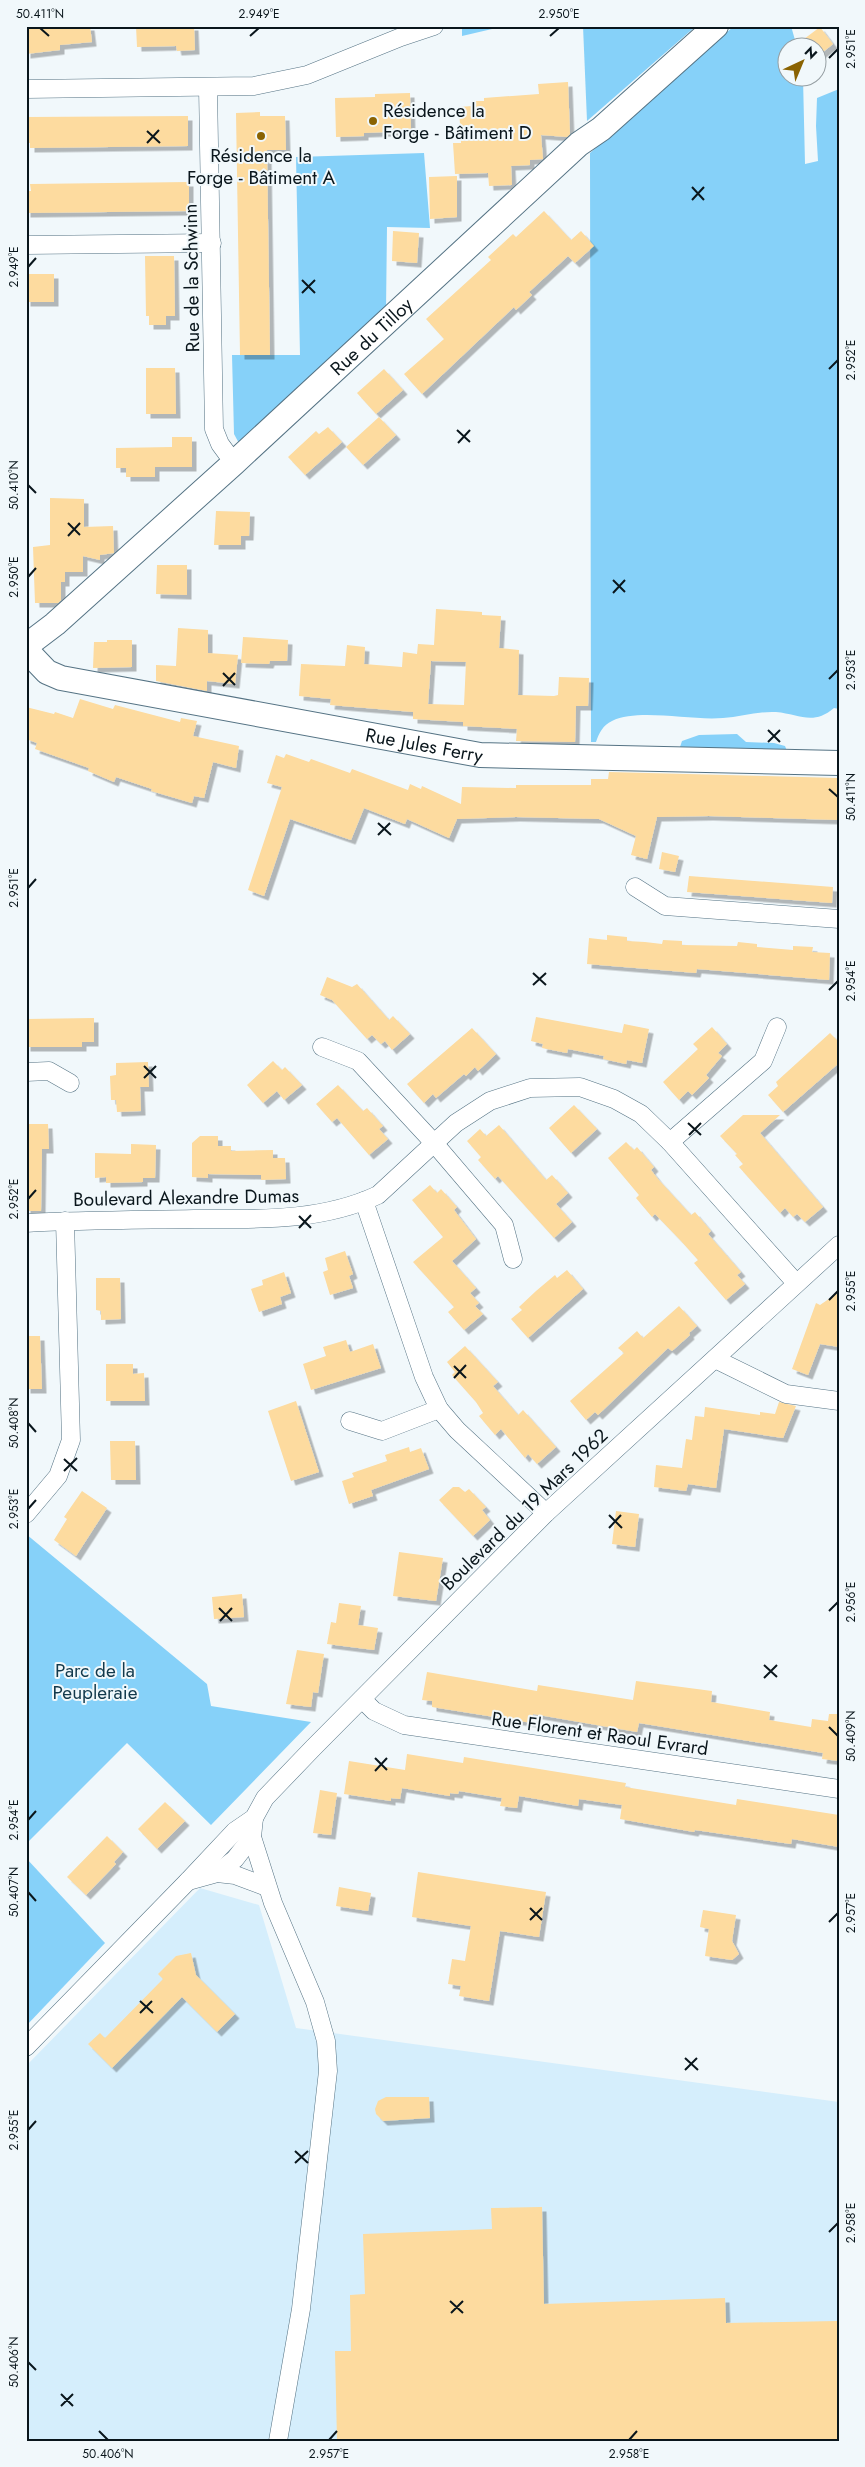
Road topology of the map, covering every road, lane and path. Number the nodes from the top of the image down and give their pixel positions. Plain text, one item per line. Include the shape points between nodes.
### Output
1 (434, 26) edge
2 (716, 26) edge
3 (208, 88) junction
4 (26, 89) edge
5 (212, 243) junction
6 (26, 245) edge
7 (234, 463) junction
8 (26, 646) edge
9 (26, 650) edge
10 (839, 764) edge
11 (635, 887) dead end
12 (839, 919) edge
13 (777, 1027) dead end
14 (322, 1047) dead end
15 (26, 1072) edge
16 (70, 1083) dead end
17 (670, 1142) junction
18 (434, 1143) junction
19 (364, 1201) junction
20 (65, 1221) junction
21 (26, 1223) edge
22 (839, 1245) edge
23 (512, 1259) dead end
24 (796, 1283) junction
25 (715, 1359) junction
26 (839, 1401) edge
27 (440, 1409) junction
28 (350, 1421) dead end
29 (26, 1514) edge
30 (546, 1514) junction
31 (362, 1699) junction
32 (839, 1789) edge
33 (254, 1818) junction
34 (252, 1837) junction
35 (217, 1873) junction
36 (188, 1881) junction
37 (268, 1887) junction
38 (26, 2047) edge
39 (278, 2441) edge

1 - 3 street via 307,75 254,86
2 - 7 street, Rue du Tilloy via 601,129 579,144
3 - 4 street
3 - 5 street, Rue de la Schwinn
5 - 6 street
5 - 7 street, Rue de la Schwinn via 214,428 220,444
7 - 8 street, Rue du Tilloy via 55,624
9 - 10 street, Rue Jules Ferry via 47,672 61,678 471,753
11 - 12 street via 665,906
13 - 17 street via 763,1062
14 - 18 street via 358,1061
15 - 16 street via 49,1071
17 - 18 street, Boulevard Alexandre Dumas via 641,1114 614,1099 580,1087 530,1088 490,1101 456,1123
17 - 24 street, Boulevard Alexandre Dumas
18 - 19 street, Boulevard Alexandre Dumas via 378,1195
18 - 23 street via 504,1225
19 - 20 street, Boulevard Alexandre Dumas via 319,1214 268,1219
19 - 27 street via 424,1377
20 - 21 street, Boulevard Alexandre Dumas
20 - 29 street via 71,1440 58,1476
22 - 24 street, Boulevard du 19 Mars 1962
24 - 25 street, Boulevard du 19 Mars 1962
25 - 26 street via 786,1394
25 - 30 street, Boulevard du 19 Mars 1962
27 - 28 street via 382,1431
27 - 30 street via 457,1430
30 - 31 street, Boulevard du 19 Mars 1962
31 - 32 street, Rue Florent et Raoul Evrard via 374,1711 404,1725
31 - 33 street, Boulevard du 19 Mars 1962 via 266,1798
33 - 34 street, Boulevard du 19 Mars 1962
33 - 36 street, Boulevard du 19 Mars 1962 via 235,1831
34 - 35 street via 235,1859
34 - 37 street, Boulevard du 19 Mars 1962
35 - 36 street
35 - 37 street via 235,1875
36 - 38 street, Boulevard du 19 Mars 1962
37 - 39 street, Boulevard du 19 Mars 1962 via 315,2002 326,2041 328,2071 301,2309

